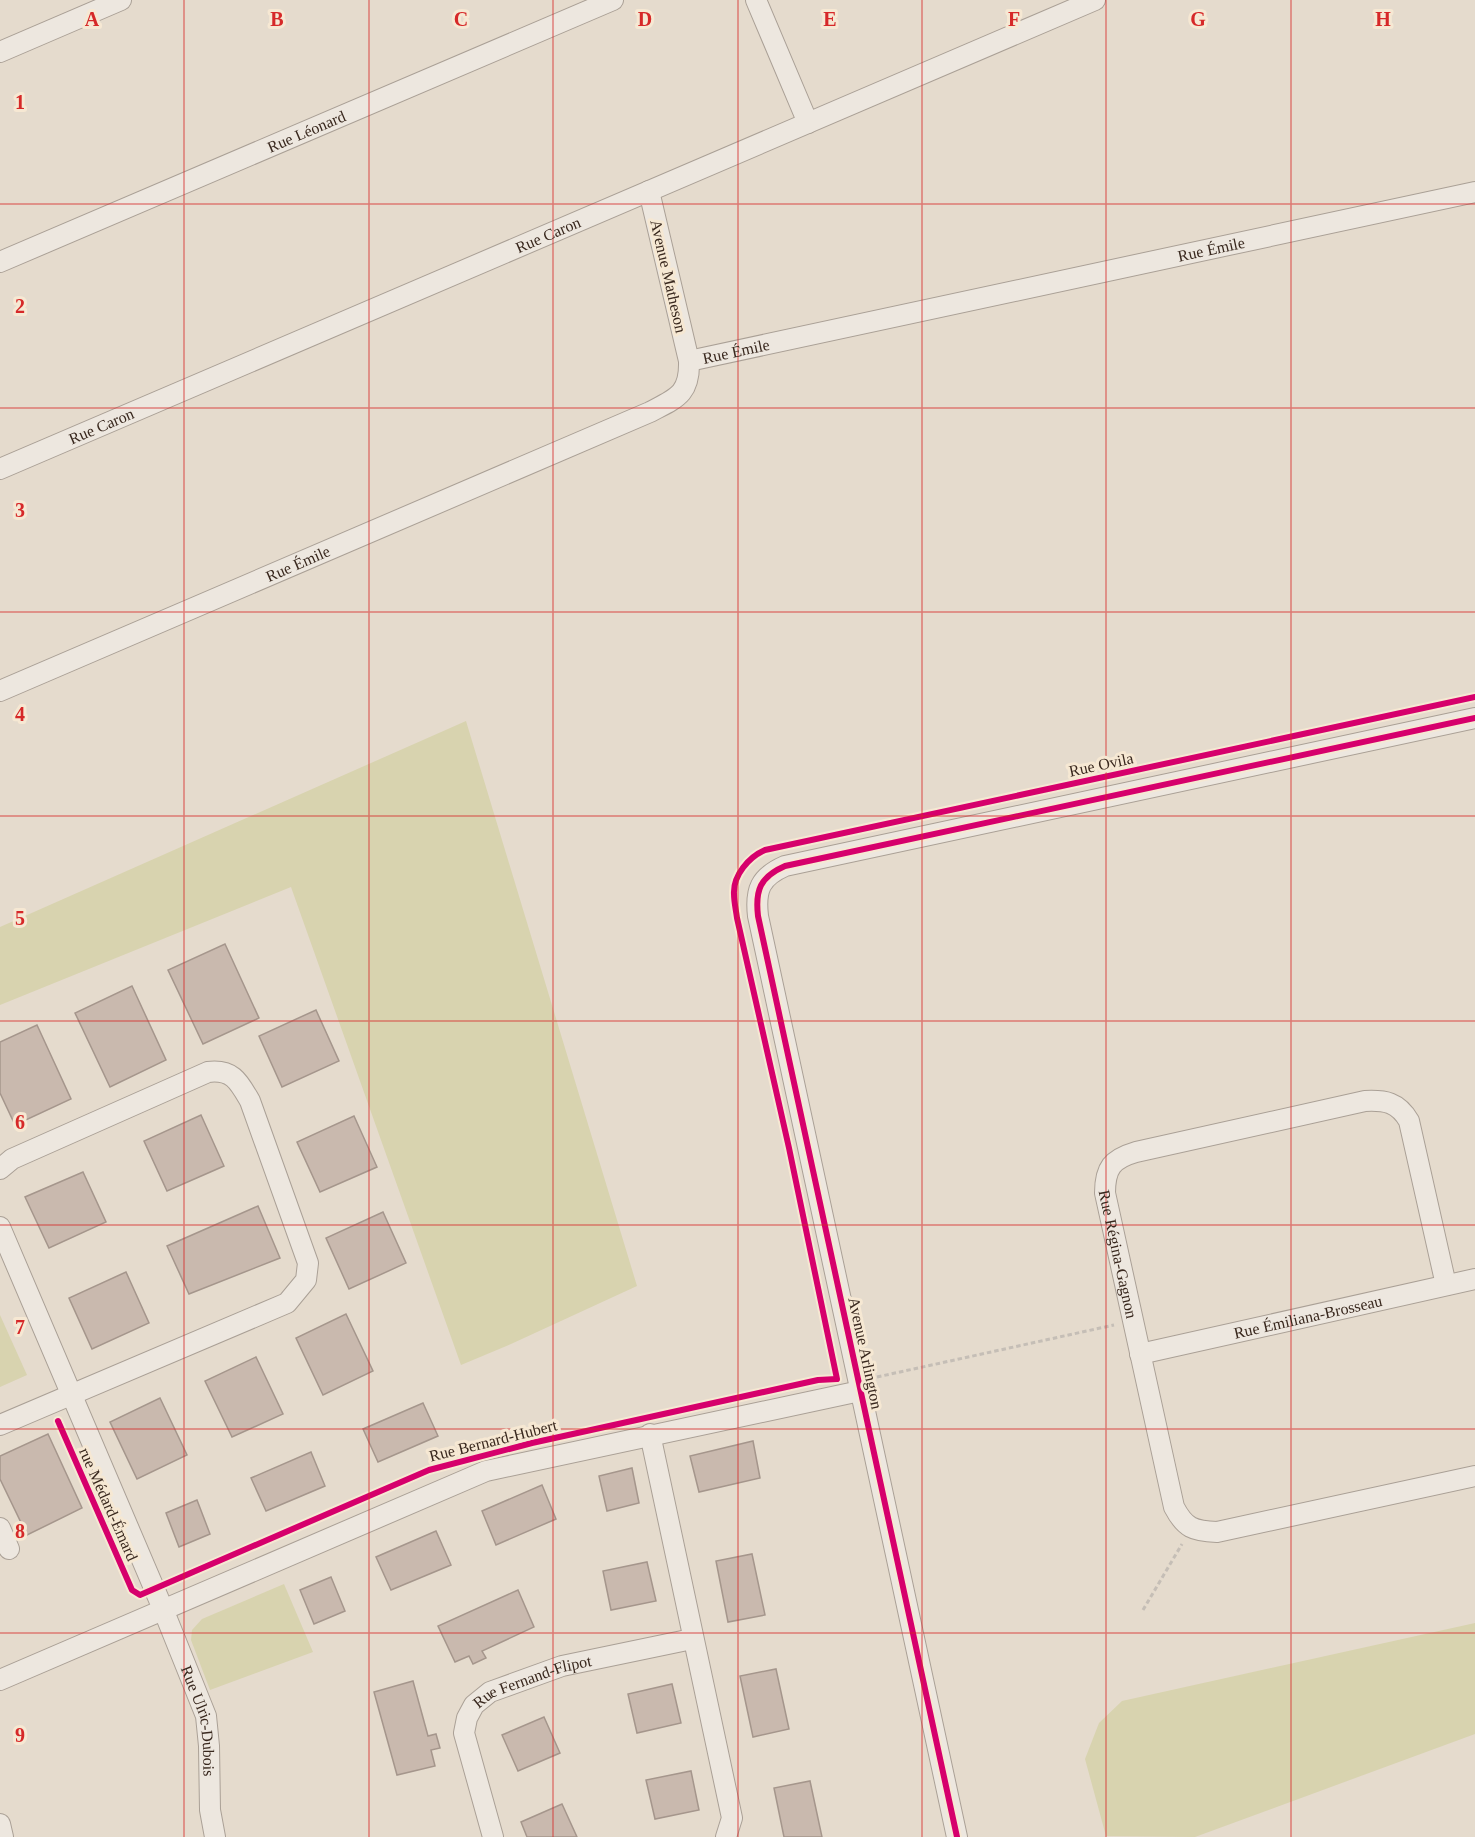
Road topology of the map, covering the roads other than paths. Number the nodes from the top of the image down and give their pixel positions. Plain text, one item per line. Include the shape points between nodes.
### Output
1 (122, 0) edge
2 (613, 0) edge
3 (756, 0) edge
4 (1095, 0) edge
5 (0, 52) edge
6 (808, 123) junction
7 (649, 191) junction
8 (1475, 192) edge
9 (0, 262) edge
10 (689, 361) junction
11 (0, 469) edge
12 (0, 691) edge
13 (1475, 718) edge
14 (766, 877) joint
15 (0, 1170) edge
16 (0, 1227) edge
17 (1475, 1279) edge
18 (1446, 1285) junction
19 (1140, 1354) junction
20 (867, 1384) junction
21 (71, 1394) junction
22 (0, 1425) edge
23 (650, 1434) junction
24 (1475, 1476) edge
25 (0, 1528) edge
26 (9, 1549) dead end
27 (163, 1610) junction
28 (692, 1639) junction
29 (0, 1680) edge
30 (0, 1824) edge
31 (3, 1837) edge
32 (215, 1837) edge
33 (493, 1837) edge
34 (726, 1837) edge
35 (957, 1837) edge

1 - 5 street
2 - 9 street, Rue Léonard
3 - 6 street
4 - 6 street, Rue Caron
6 - 7 street, Rue Caron
7 - 10 street, Avenue Matheson
7 - 11 street, Rue Caron
8 - 10 street, Rue Émile
10 - 12 street, Rue Émile via 689,379 681,393 650,412
13 - 14 street, Rue Ovila via 798,863
14 - 20 street, Avenue Arlington via 758,890 758,916
15 - 21 street via 12,1159 208,1072 220,1071 237,1079 250,1101 308,1263 306,1280 287,1303
16 - 21 street, rue Médard-Émard
17 - 18 street, Rue Émiliana-Brosseau
18 - 19 street, Rue Émiliana-Brosseau
18 - 19 street, Rue Régina-Gagnon via 1409,1121 1393,1103 1365,1101 1136,1152 1122,1156 1110,1166 1105,1193
19 - 24 street, Rue Régina-Gagnon via 1174,1507 1191,1528 1217,1532
20 - 23 street, Rue Bernard-Hubert
20 - 35 street, Avenue Arlington
21 - 22 street
21 - 27 street, rue Médard-Émard
23 - 27 street, Rue Bernard-Hubert via 486,1471
23 - 28 street
25 - 26 street
27 - 29 street, Rue Bernard-Hubert
27 - 32 street, Rue Ulric-Dubois via 206,1716
28 - 33 street, Rue Fernand-Flipot via 562,1666 490,1692 477,1702 464,1732
28 - 34 street via 732,1818
30 - 31 street

